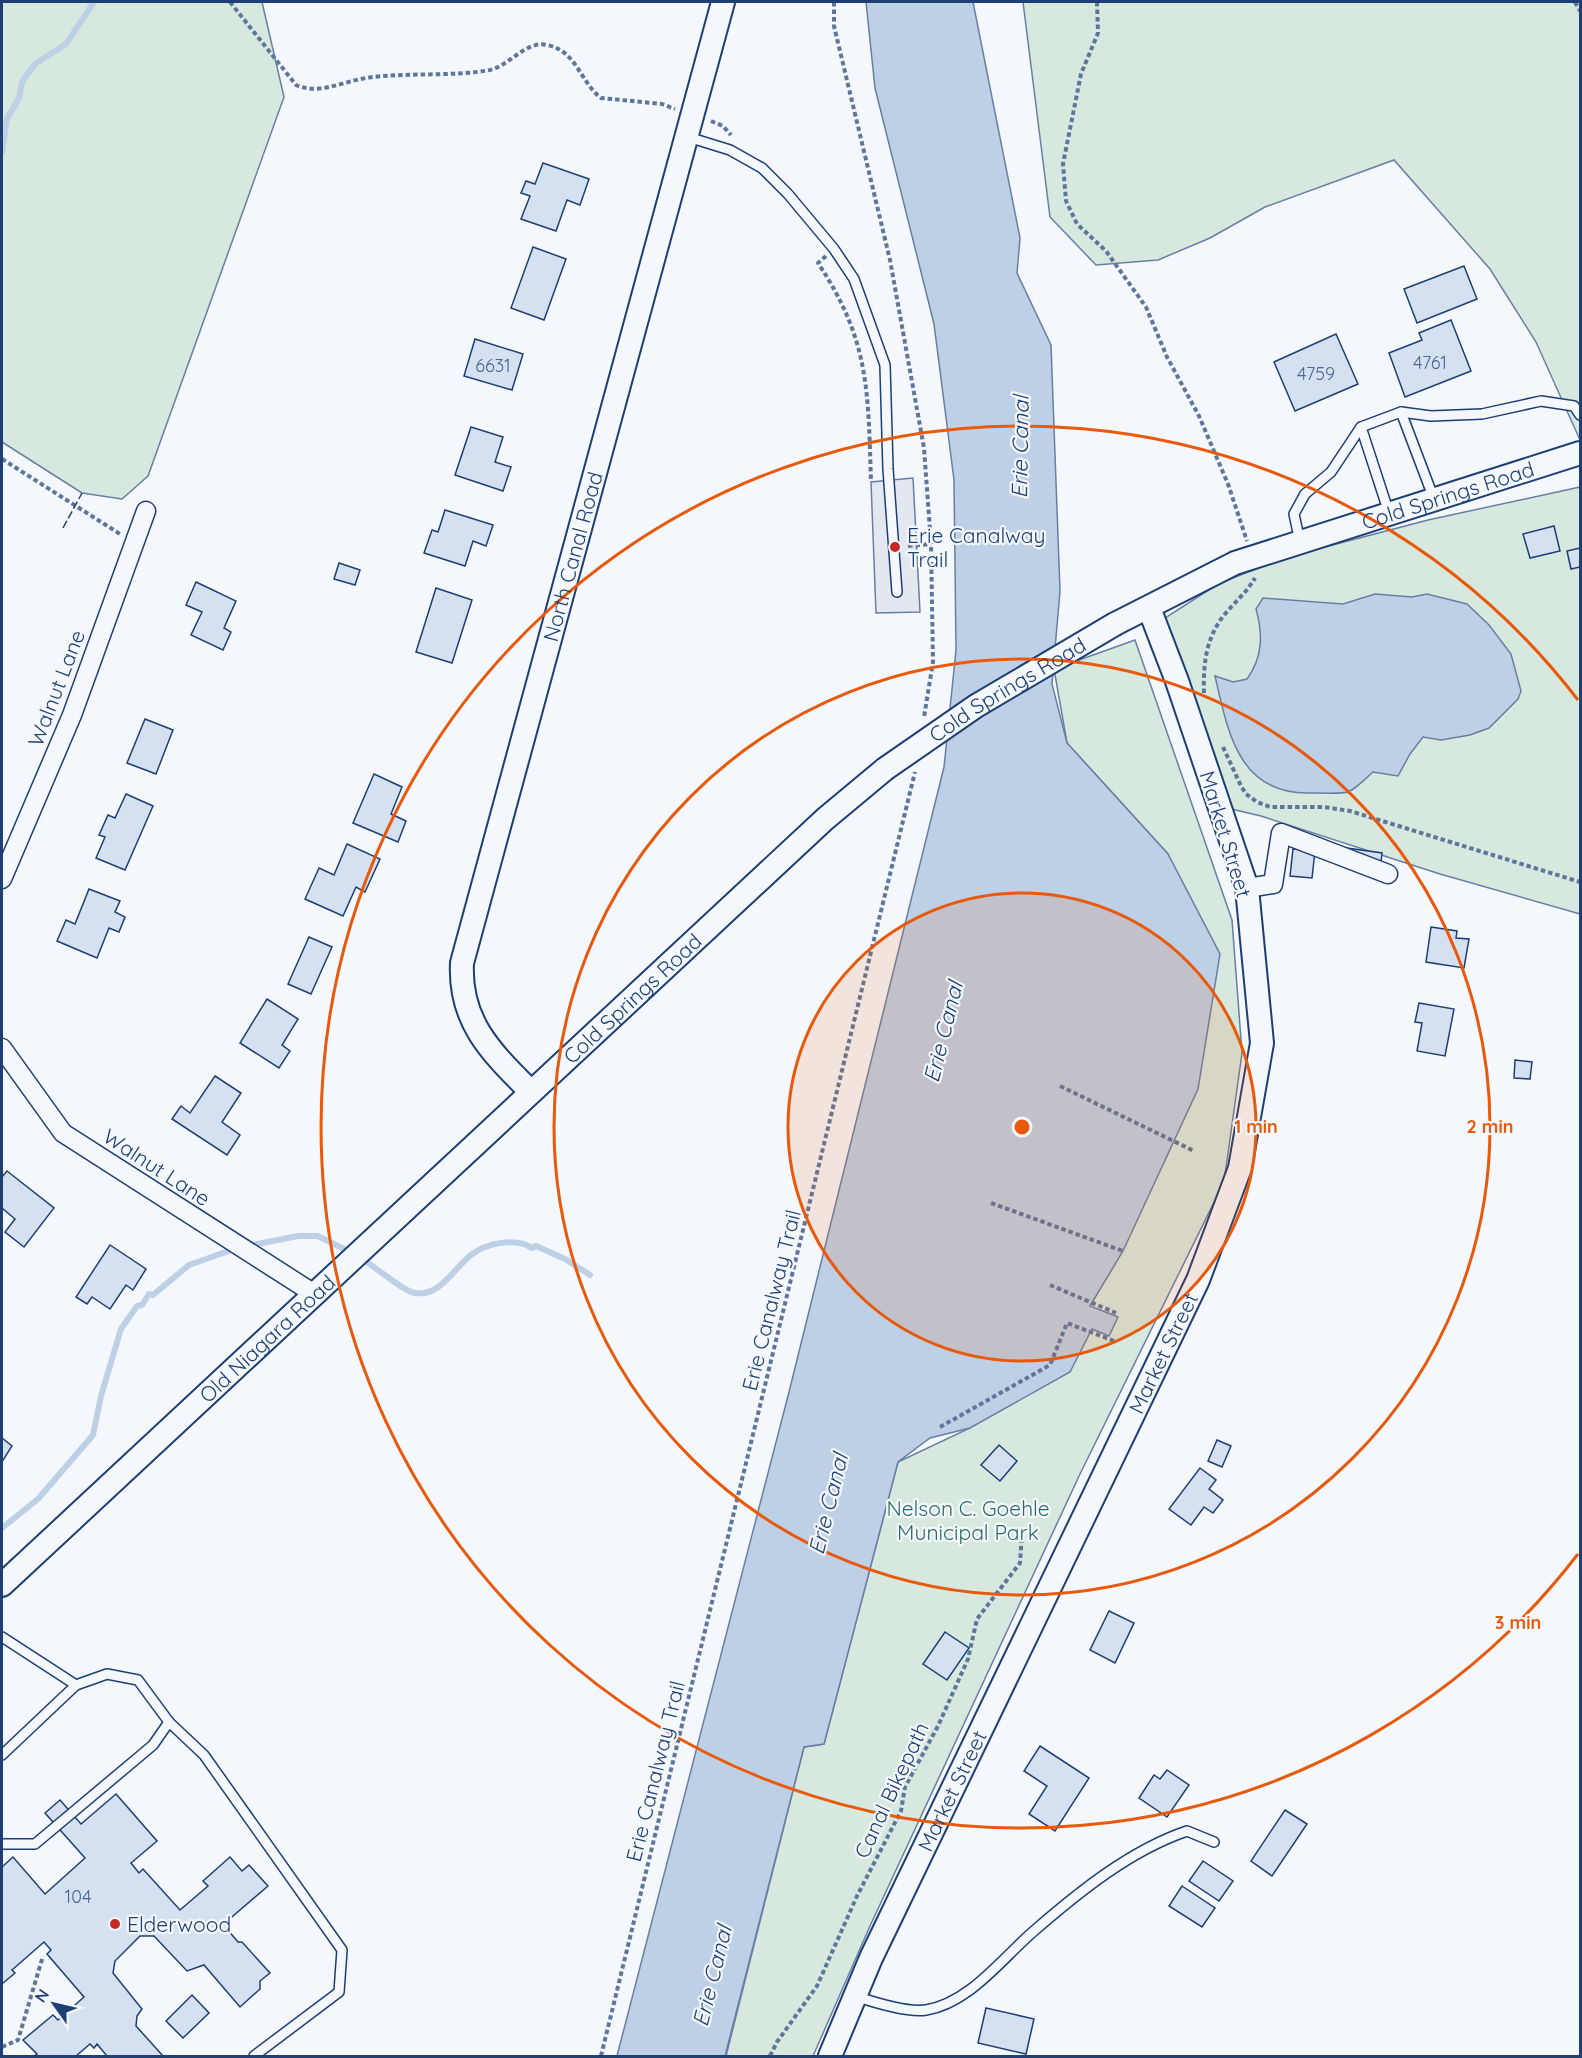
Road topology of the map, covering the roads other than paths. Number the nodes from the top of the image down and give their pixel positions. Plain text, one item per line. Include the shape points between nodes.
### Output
1 (723, 2) edge
2 (688, 137) junction
3 (1401, 412) junction
4 (1581, 415) edge
5 (1361, 427) junction
6 (1581, 453) edge
7 (1434, 499) junction
8 (146, 511) dead end
9 (1389, 514) junction
10 (1300, 542) junction
11 (897, 592) dead end
12 (1149, 608) junction
13 (1388, 874) dead end
14 (2, 879) edge
15 (1247, 888) junction
16 (2, 1048) edge
17 (531, 1092) junction
18 (316, 1295) junction
19 (2, 1586) edge
20 (2, 1637) edge
21 (76, 1685) junction
22 (170, 1722) junction
23 (2, 1755) edge
24 (1214, 1842) dead end
25 (2, 1844) edge
26 (855, 1996) junction
27 (254, 2056) edge
28 (830, 2056) edge

1 - 2 street, North Canal Road
2 - 11 lane via 730,150 762,168 834,249 854,279 885,365
2 - 17 street, North Canal Road via 462,963 462,992 474,1025 499,1060
3 - 4 lane via 1431,416 1482,414 1541,401 1574,406
3 - 5 lane
3 - 7 lane
5 - 9 lane
5 - 10 lane via 1331,472 1305,494 1294,514
6 - 7 street, Cold Springs Road
7 - 9 street, Cold Springs Road
8 - 14 street, Walnut Lane via 72,715
9 - 10 street, Cold Springs Road
10 - 12 street, Cold Springs Road via 1234,563
12 - 15 street, Market Street
12 - 17 street, Cold Springs Road, bridge via 976,706 885,769 825,819
13 - 15 street via 1281,833 1272,884
15 - 26 street, Market Street via 1263,1043 1240,1168 1198,1280
16 - 18 street, Walnut Lane via 63,1133
17 - 18 street, Old Niagara Road
18 - 19 street, Old Niagara Road
20 - 21 lane
21 - 22 lane via 107,1674 138,1680
21 - 23 lane
22 - 25 lane via 153,1745 35,1844
22 - 27 lane via 204,1755 342,1950 339,1992
24 - 26 lane via 1187,1831 1162,1839 1109,1872 1045,1922 960,1998 925,2011
26 - 28 street, Market Street

